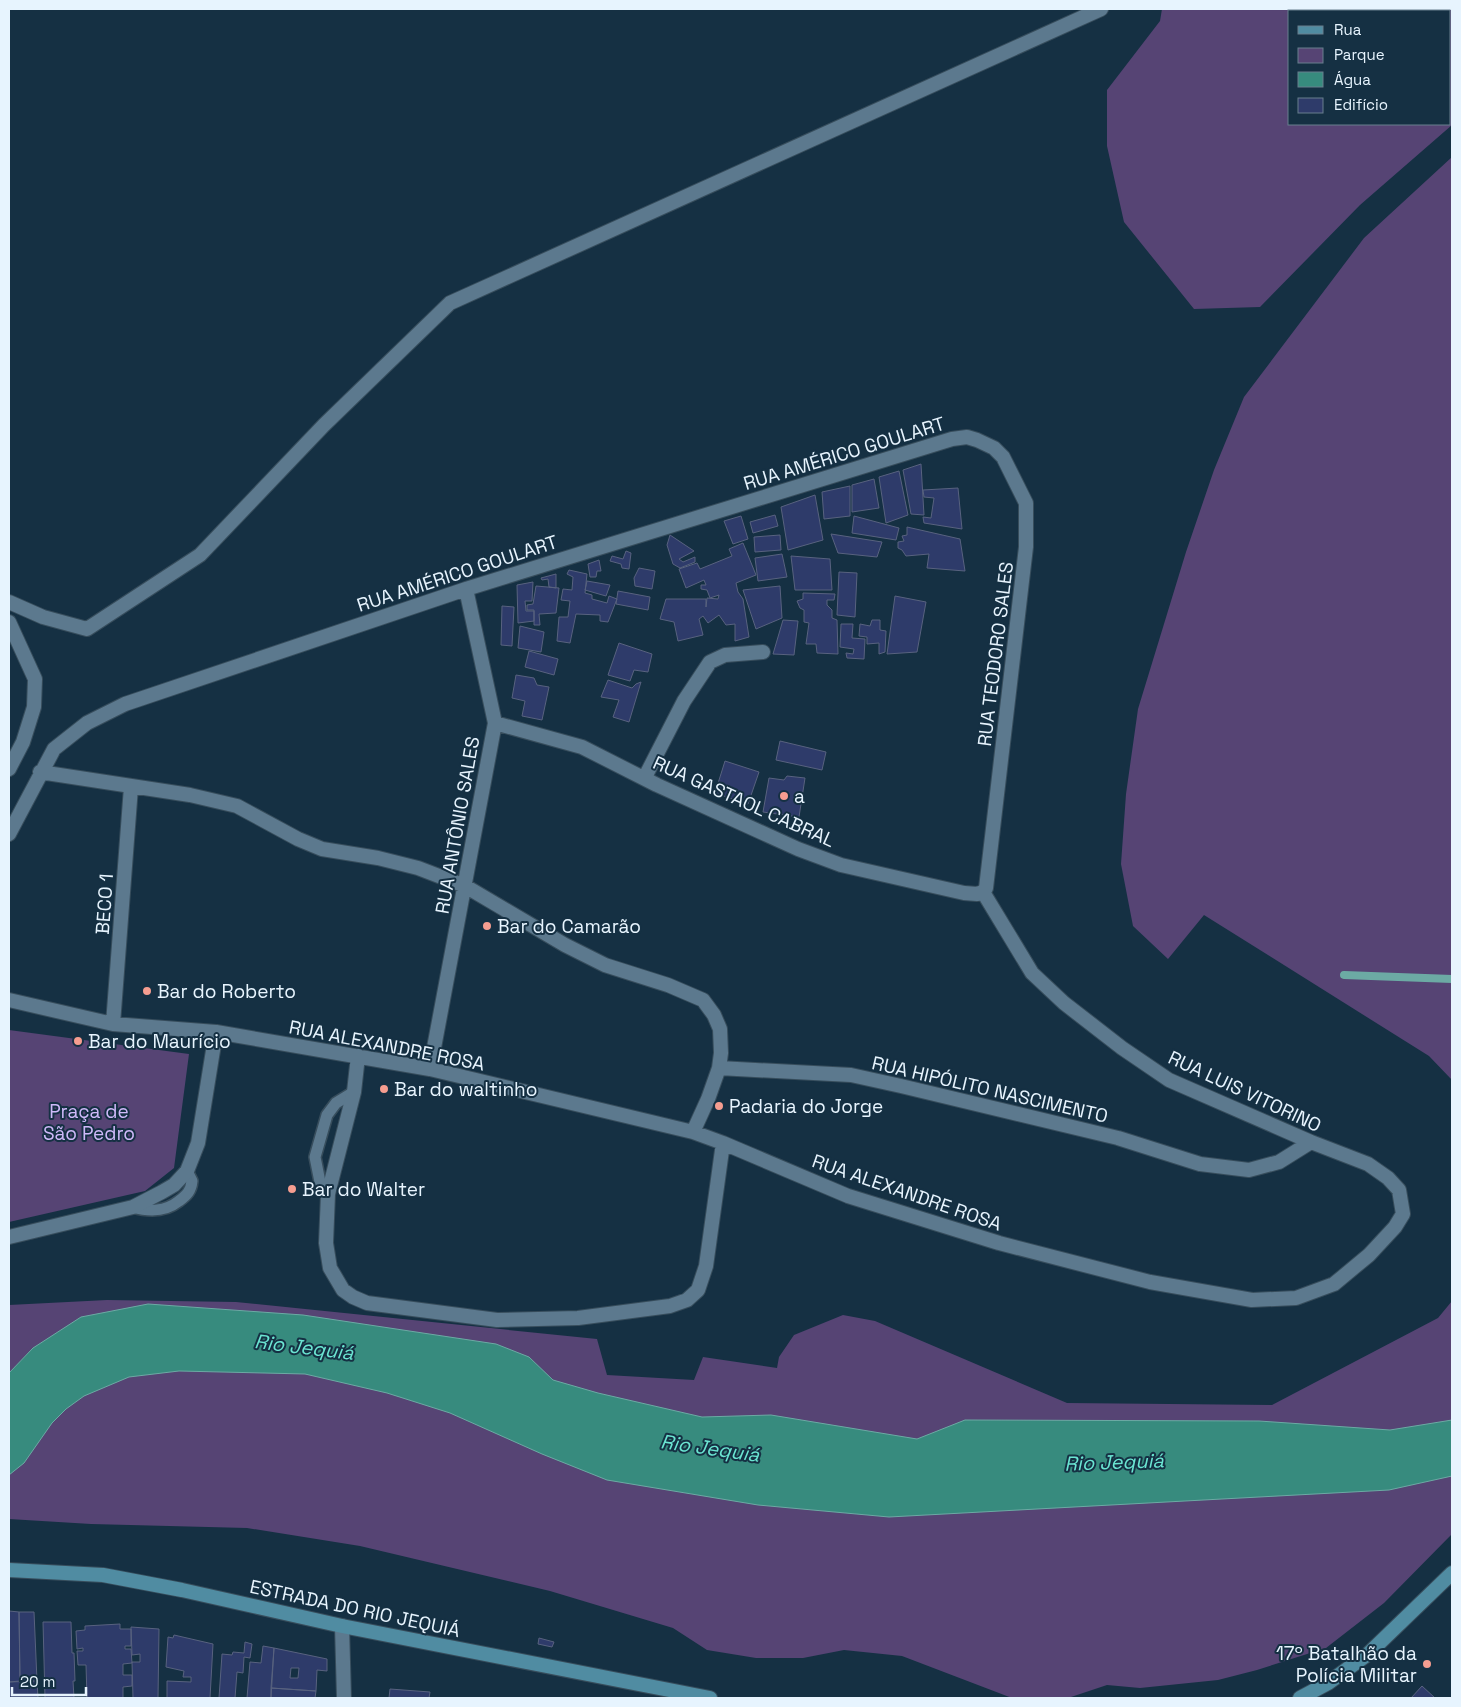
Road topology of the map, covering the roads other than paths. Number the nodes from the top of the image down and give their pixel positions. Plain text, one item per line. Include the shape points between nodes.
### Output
1 (1101, 9) edge
2 (977, 440) joint
3 (466, 589) junction
4 (9, 602) edge
5 (9, 622) edge
6 (763, 652) dead end
7 (495, 723) junction
8 (9, 769) edge
9 (40, 772) junction
10 (645, 777) junction
11 (131, 787) junction
12 (9, 834) edge
13 (465, 886) junction
14 (983, 892) junction
15 (9, 1000) edge
16 (113, 1024) junction
17 (216, 1032) junction
18 (358, 1056) junction
19 (718, 1068) junction
20 (430, 1069) junction
21 (354, 1092) junction
22 (693, 1132) junction
23 (1311, 1142) junction
24 (723, 1143) junction
25 (328, 1194) junction
26 (1395, 1227) joint
27 (9, 1237) edge
28 (9, 1570) edge
29 (1452, 1573) edge
30 (342, 1626) junction
31 (695, 1696) edge
32 (344, 1698) edge
33 (710, 1698) edge
34 (1300, 1698) edge

1 - 4 street via 450,303 324,425 200,555 87,629 43,617
2 - 3 street, RUA AMÉRICO GOULART via 967,437 952,439
2 - 14 street, RUA TEODORO SALES via 994,448 1003,457 1026,503 1026,547
3 - 7 street, RUA ANTÔNIO SALES
3 - 9 street, RUA AMÉRICO GOULART via 125,704 67,738 54,749
5 - 8 street via 35,679 34,707 23,742
6 - 10 street via 725,654 710,662 684,701
7 - 10 street, RUA GASTAOL CABRAL via 582,747
7 - 13 street, RUA ANTÔNIO SALES
9 - 11 street
9 - 12 street, RUA AMÉRICO GOULART
10 - 14 street, RUA GASTAOL CABRAL via 798,849 841,864 964,893
11 - 13 street via 190,795 237,806 322,849 418,868
11 - 16 street, BECO 1
13 - 19 street via 604,965 703,1000 720,1029
13 - 20 street, RUA ANTÔNIO SALES
14 - 23 street, RUA LUIS VITORINO via 1032,973 1064,1003 1122,1048 1169,1080
15 - 16 street, RUA ALEXANDRE ROSA
16 - 17 street, RUA ALEXANDRE ROSA
17 - 18 street, RUA ALEXANDRE ROSA
17 - 27 street via 198,1143 187,1171 174,1184 133,1207
18 - 20 street, RUA ALEXANDRE ROSA
18 - 21 street
19 - 22 street
19 - 23 street, RUA HIPÓLITO NASCIMENTO via 851,1075 1118,1138 1200,1164 1249,1170 1279,1162
20 - 22 street, RUA ALEXANDRE ROSA
21 - 25 street
21 - 25 lane via 336,1103 327,1115 315,1158 320,1182
22 - 24 street, RUA ALEXANDRE ROSA
23 - 26 street, RUA LUIS VITORINO via 1368,1164 1388,1178 1399,1190 1402,1203 1403,1214
24 - 25 street via 706,1266 698,1290 686,1300 670,1306 578,1318 497,1320 367,1302 353,1297 343,1290 330,1268 326,1242
24 - 26 street, RUA ALEXANDRE ROSA via 848,1196 999,1243 1150,1282 1252,1300 1296,1298 1334,1284 1369,1255
28 - 30 main road, ESTRADA DO RIO JEQUIÁ via 103,1575
29 - 34 main road via 1368,1654 1328,1683
30 - 31 main road, ESTRADA DO RIO JEQUIÁ
30 - 32 street
31 - 33 main road, ESTRADA DO RIO JEQUIÁ

